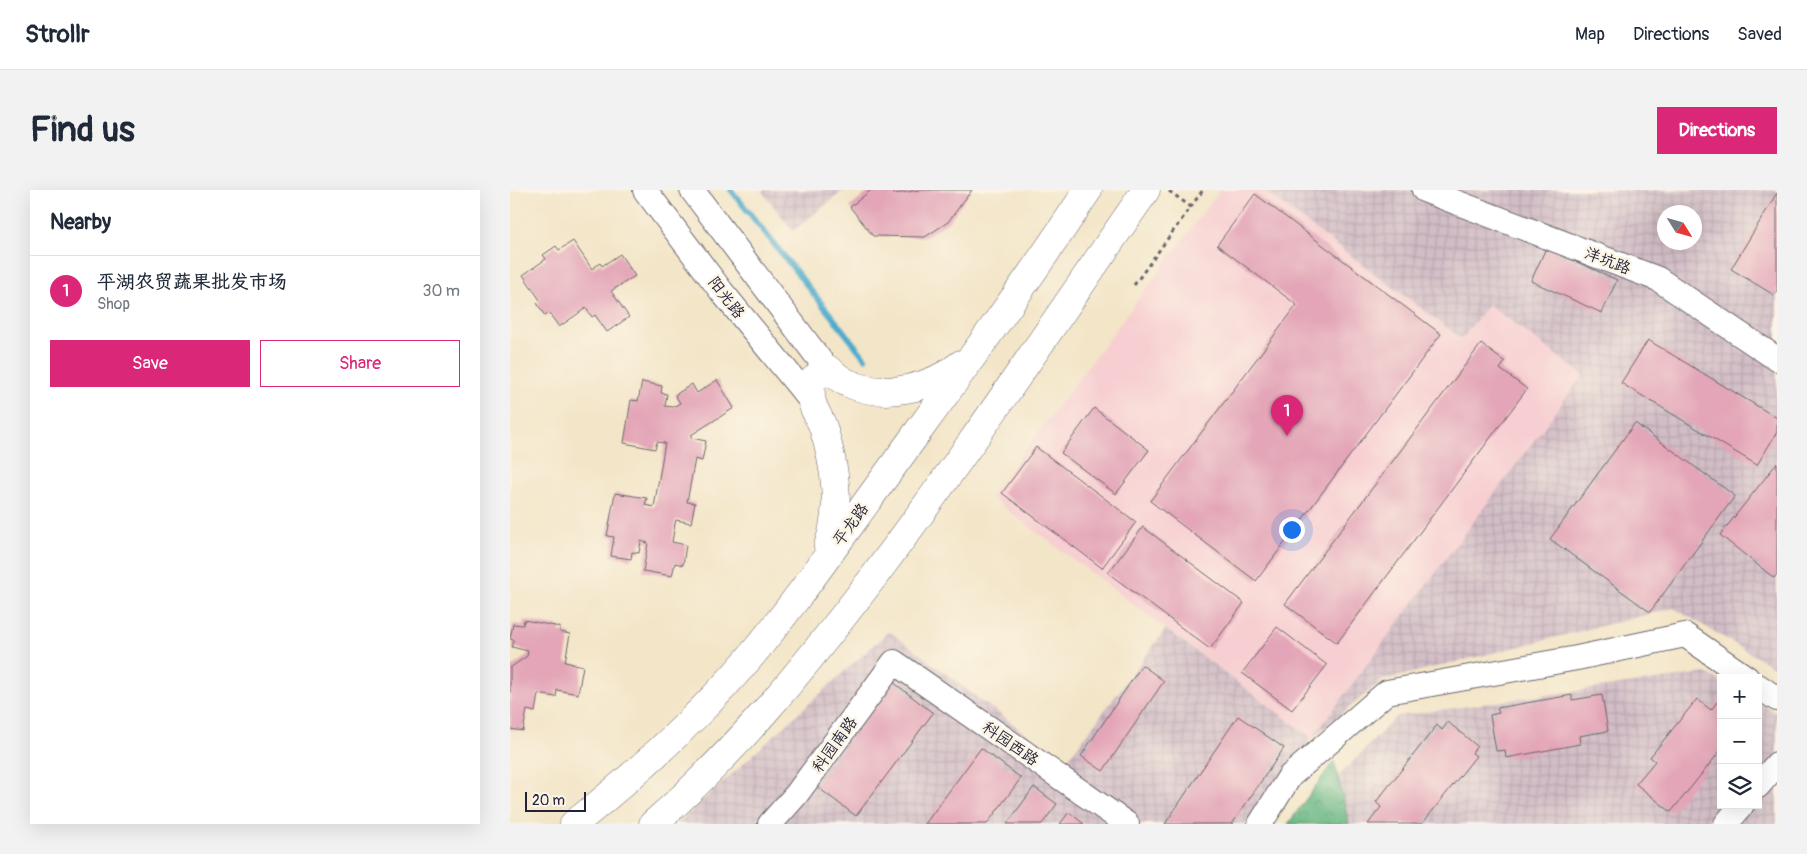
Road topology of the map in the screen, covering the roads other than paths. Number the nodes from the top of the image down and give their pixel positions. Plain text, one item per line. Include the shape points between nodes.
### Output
1 (645, 190) edge
2 (692, 190) edge
3 (1088, 190) edge
4 (1146, 190) edge
5 (1424, 190) edge
6 (975, 353) junction
7 (1777, 360) edge
8 (826, 368) junction
9 (812, 402) junction
10 (818, 568) junction
11 (894, 662) joint
12 (1741, 674) edge
13 (1762, 689) edge
14 (1777, 699) edge
15 (1777, 764) edge
16 (1762, 781) edge
17 (1739, 809) edge
18 (574, 824) edge
19 (653, 824) edge
20 (770, 824) edge
21 (1127, 824) edge
22 (1260, 824) edge
23 (1726, 824) edge

1 - 9 street, 阳光路 via 722,292
2 - 8 street
3 - 6 main road, 平龙路
4 - 19 main road via 979,433 845,614 730,752
5 - 7 street, 洋坑路 via 1658,279
6 - 8 main road via 936,380 890,391 869,390 848,383
6 - 10 main road, 平龙路
8 - 9 main road via 811,382
9 - 10 main road via 829,449 837,499 829,544
10 - 18 main road, 平龙路 via 745,663 708,704 663,749
11 - 20 street, 科园南路 via 796,795
11 - 21 street, 科园西路
12 - 22 street via 1685,634 1576,658 1387,692 1290,776
13 - 14 street
15 - 16 street
17 - 23 street

